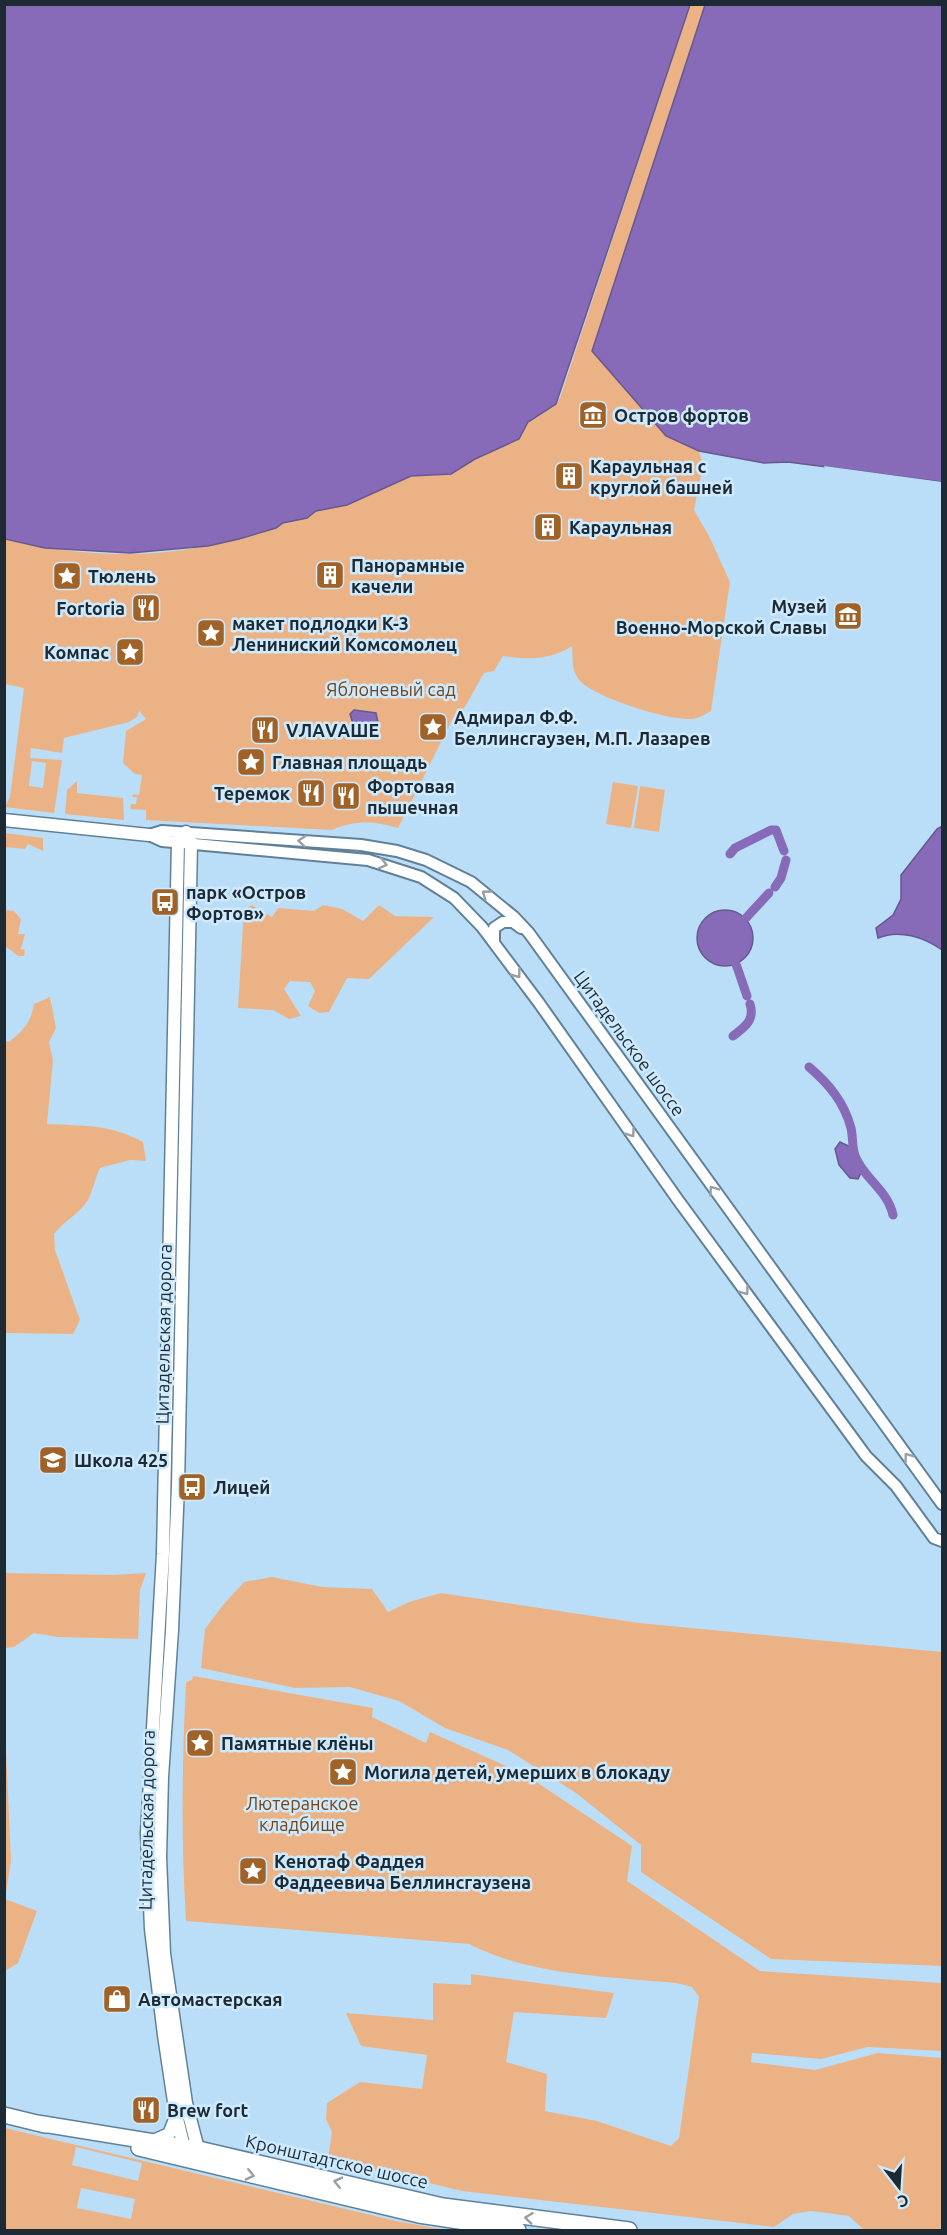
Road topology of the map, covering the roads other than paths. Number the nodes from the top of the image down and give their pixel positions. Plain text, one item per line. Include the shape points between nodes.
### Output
1 (4, 820) edge
2 (149, 835) joint
3 (185, 839) junction
4 (528, 933) junction
5 (494, 943) junction
6 (942, 1504) edge
7 (942, 1541) edge
8 (4, 2115) edge
9 (176, 2115) junction
10 (37, 2123) junction
11 (153, 2141) junction
12 (192, 2152) junction
13 (518, 2230) edge
14 (629, 2230) edge

1 - 2 street, Цитадельское шоссе
2 - 3 street, Цитадельское шоссе via 162,841
4 -> 3 street, Цитадельское шоссе via 471,882 416,857 363,845
3 -> 5 street, Цитадельское шоссе via 332,855 397,867 454,898
3 - 9 street, Цитадельская дорога via 163,1554 147,1833 153,1956
3 - 12 street, Цитадельская дорога via 178,1486 160,1857 164,1954
4 - 5 street via 513,922 504,922 494,928
6 -> 4 street, Цитадельское шоссе
5 -> 7 street, Цитадельское шоссе via 866,1456 896,1486 934,1538
8 - 10 main road, Кронштадтское шоссе
9 - 11 street via 169,2134
9 - 12 street, Цитадельская дорога
10 - 11 main road, Кронштадтское шоссе
10 - 12 main road, Кронштадтское шоссе
11 - 12 main road, Кронштадтское шоссе
12 -> 13 main road, Кронштадтское шоссе via 440,2220
14 -> 12 main road, Кронштадтское шоссе via 443,2206

